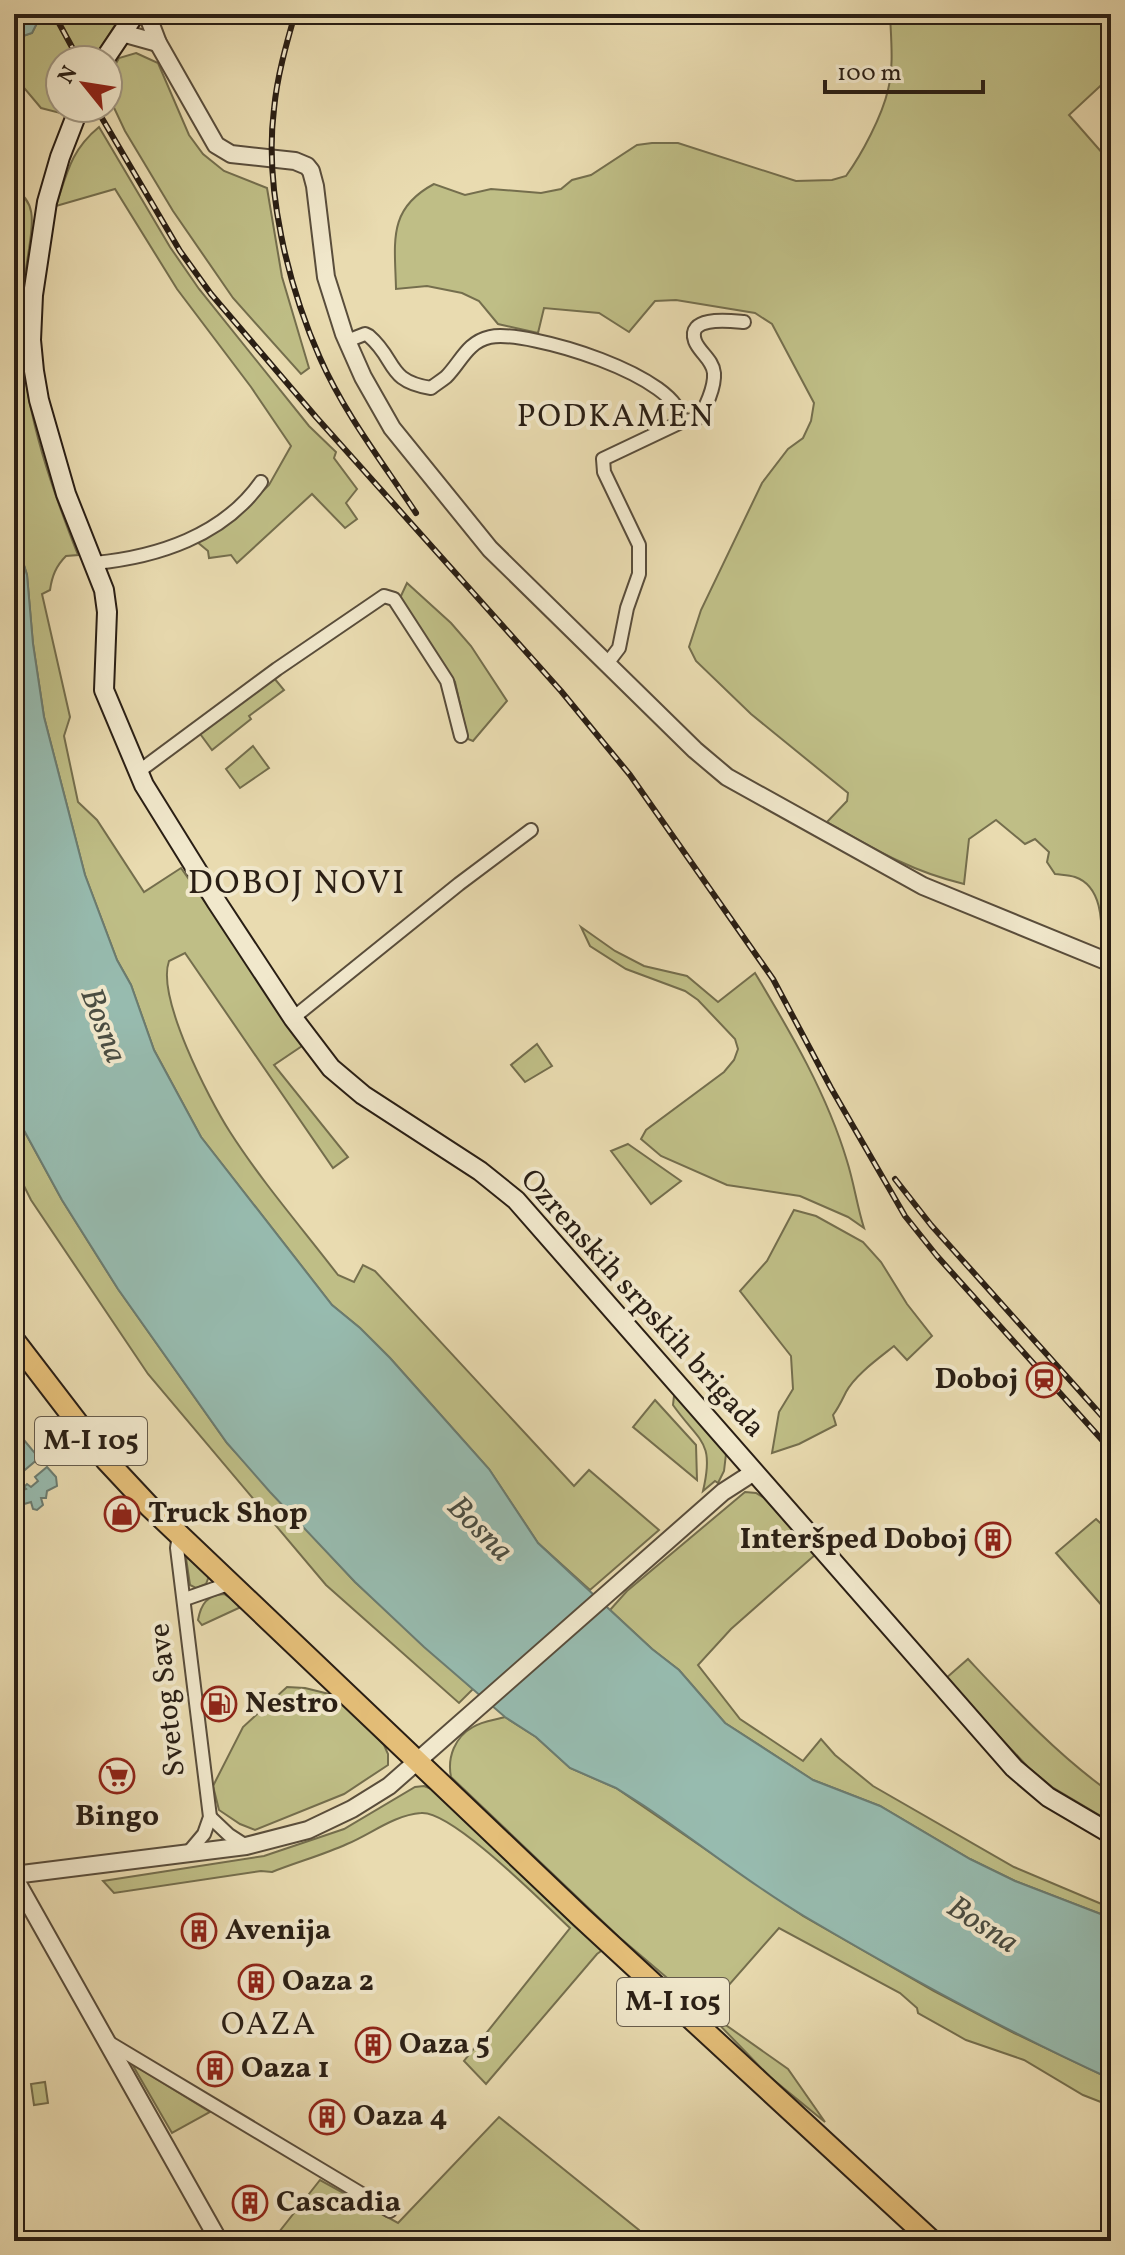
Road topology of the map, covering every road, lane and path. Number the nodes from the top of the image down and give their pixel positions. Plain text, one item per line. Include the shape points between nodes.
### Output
1 (135, 14) edge
2 (147, 14) edge
3 (122, 33) junction
4 (158, 43) junction
5 (115, 44) edge
6 (73, 124) edge
7 (744, 322) dead end
8 (347, 341) junction
9 (681, 422) junction
10 (261, 482) dead end
11 (95, 563) junction
12 (606, 665) junction
13 (461, 736) dead end
14 (138, 772) junction
15 (531, 830) dead end
16 (1111, 963) edge
17 (293, 1018) junction
18 (14, 1340) edge
19 (754, 1472) junction
20 (179, 1533) junction
21 (231, 1583) junction
22 (185, 1599) junction
23 (417, 1761) junction
24 (210, 1817) junction
25 (1111, 1834) edge
26 (246, 1846) junction
27 (188, 1853) junction
28 (14, 1876) edge
29 (104, 2040) junction
30 (390, 2211) dead end
31 (219, 2241) edge
32 (932, 2241) edge

1 - 3 main road
2 - 4 street
3 - 4 street
3 - 5 main road
4 - 8 street via 210,138 223,151 295,161 311,171 326,277
6 - 11 main road, Ozrenskih srpskih brigada via 47,202 31,340 39,400 66,494
7 - 9 street via 716,320 695,332 715,376 704,411 697,419
8 - 9 street via 369,336 397,373 411,384 431,388 465,351 493,336 586,353 662,390
8 - 12 street via 409,452 490,549
9 - 12 street via 603,459 604,472 639,545 639,574 619,648
10 - 11 street via 244,503 191,540 139,557
11 - 14 main road, Ozrenskih srpskih brigada via 107,612 104,690
12 - 16 street via 727,777 923,886
13 - 14 street via 443,674 394,599 384,596
14 - 17 main road, Ozrenskih srpskih brigada
15 - 17 street
17 - 19 main road, Ozrenskih srpskih brigada via 345,1081 517,1201
18 - 20 main road, M-I 105 via 106,1460
19 - 23 street via 723,1492
19 - 25 main road, Ozrenskih srpskih brigada via 1014,1768 1048,1797
20 - 21 main road, M-I 105
20 - 22 street, Svetog Save
21 - 22 street
21 - 23 main road, M-I 105
22 - 24 street, Svetog Save
23 - 26 street via 352,1809 308,1830
23 - 32 main road, M-I 105
24 - 26 street
24 - 27 street
26 - 27 street
27 - 28 street
28 - 29 street
29 - 30 street
29 - 31 street

